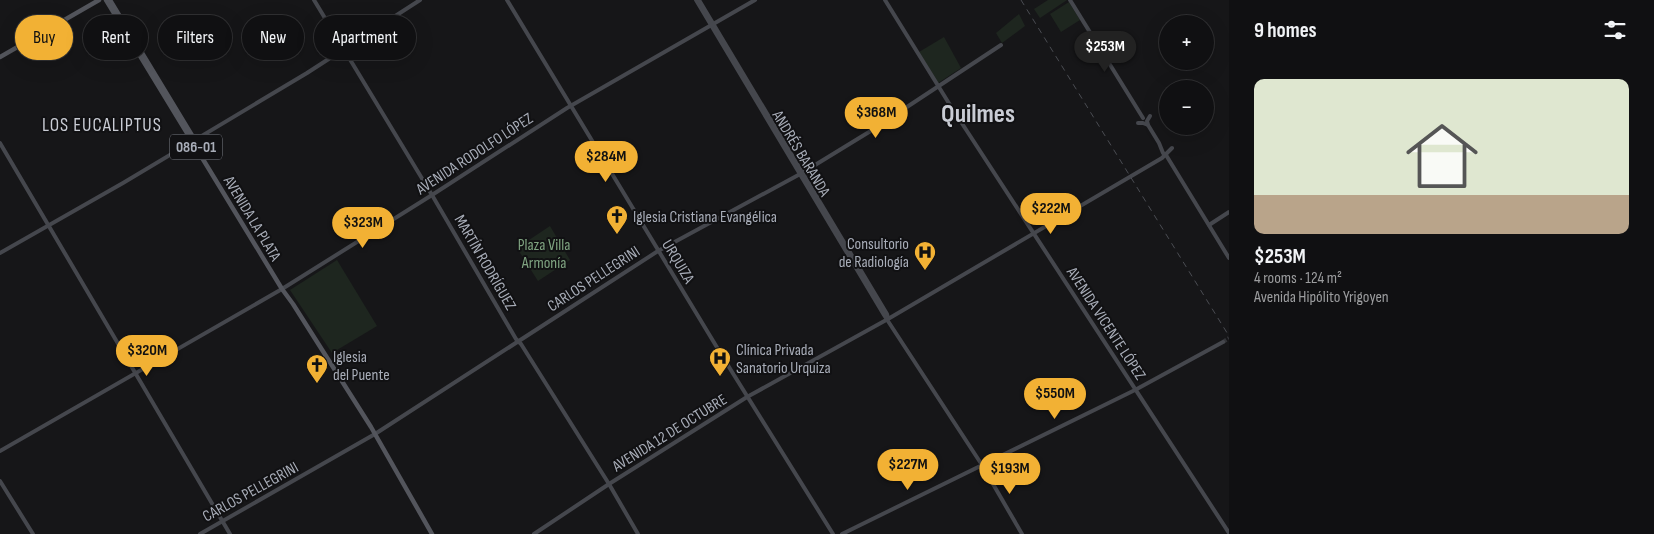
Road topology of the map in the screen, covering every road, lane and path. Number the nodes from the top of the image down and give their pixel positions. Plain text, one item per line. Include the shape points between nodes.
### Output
1 (94, 0) edge
2 (99, 0) edge
3 (106, 0) edge
4 (110, 0) edge
5 (314, 0) edge
6 (420, 0) edge
7 (507, 0) edge
8 (697, 0) edge
9 (755, 0) edge
10 (885, 0) edge
11 (1070, 0) edge
12 (323, 15) edge
13 (397, 15) edge
14 (713, 25) junction
15 (1001, 45) dead end
16 (0, 55) edge
17 (327, 60) edge
18 (350, 60) edge
19 (938, 86) junction
20 (570, 106) junction
21 (1142, 118) junction
22 (1148, 126) junction
23 (193, 141) junction
24 (0, 143) edge
25 (1159, 143) junction
26 (1166, 155) junction
27 (801, 174) junction
28 (432, 195) junction
29 (1229, 212) edge
30 (1209, 225) junction
31 (49, 226) junction
32 (1035, 234) junction
33 (658, 251) junction
34 (0, 253) edge
35 (1229, 258) edge
36 (283, 288) junction
37 (888, 319) junction
38 (519, 342) junction
39 (1223, 342) tunnel mouth
40 (135, 374) junction
41 (1135, 390) junction
42 (747, 397) junction
43 (375, 434) junction
44 (0, 451) edge
45 (982, 466) junction
46 (0, 481) edge
47 (609, 484) junction
48 (223, 521) junction
49 (1229, 533) edge
50 (32, 534) edge
51 (200, 534) edge
52 (230, 534) edge
53 (432, 534) edge
54 (534, 534) edge
55 (638, 534) edge
56 (833, 534) edge
57 (842, 534) edge
58 (1022, 534) edge

1 - 16 main road
2 - 16 main road
3 - 23 main road, AVENIDA LA PLATA / 086-01
4 - 23 main road, AVENIDA LA PLATA / 086-01
5 - 12 street, MARTÍN RODRÍGUEZ
6 - 13 street
7 - 20 street, URQUIZA
8 - 14 street, ANDRÉS BARANDA
9 - 14 street, AVENIDA RODOLFO LÓPEZ
10 - 19 street, AVENIDA VICENTE LÓPEZ
11 - 21 street
14 - 20 street, AVENIDA RODOLFO LÓPEZ
14 - 27 street, ANDRÉS BARANDA
15 - 19 street, CARLOS PELLEGRINI
17 - 23 street
18 - 28 street, MARTÍN RODRÍGUEZ
19 - 27 street, CARLOS PELLEGRINI
19 - 32 street, AVENIDA VICENTE LÓPEZ
20 - 28 street, AVENIDA RODOLFO LÓPEZ
20 - 33 street, URQUIZA
21 - 22 street via 1138,123
21 - 22 street via 1150,116
22 - 25 street
23 - 31 street
23 - 36 main road, AVENIDA LA PLATA / 086-01
24 - 31 street
25 - 26 street
25 - 26 street, AVENIDA 12 DE OCTUBRE via 1164,149 1172,148
26 - 30 street
26 - 32 street, AVENIDA 12 DE OCTUBRE
27 - 33 street, CARLOS PELLEGRINI
27 - 37 street, ANDRÉS BARANDA
28 - 36 street, AVENIDA RODOLFO LÓPEZ
28 - 38 street, MARTÍN RODRÍGUEZ
29 - 30 street
30 - 35 street
31 - 34 street
31 - 40 street
32 - 37 street, AVENIDA 12 DE OCTUBRE
32 - 41 street, AVENIDA VICENTE LÓPEZ
33 - 38 street, CARLOS PELLEGRINI
33 - 42 street, URQUIZA
36 - 40 street, AVENIDA RODOLFO LÓPEZ
36 - 43 main road, AVENIDA LA PLATA / 086-01
37 - 42 street, AVENIDA 12 DE OCTUBRE
37 - 45 street, ANDRÉS BARANDA
38 - 43 street, CARLOS PELLEGRINI
38 - 47 street, MARTÍN RODRÍGUEZ
39 - 41 street
40 - 44 street, AVENIDA RODOLFO LÓPEZ
40 - 48 street
41 - 45 street
41 - 49 street, AVENIDA VICENTE LÓPEZ
42 - 47 street, AVENIDA 12 DE OCTUBRE
42 - 56 street, URQUIZA
43 - 48 street, CARLOS PELLEGRINI
43 - 53 main road, AVENIDA LA PLATA / 086-01
45 - 57 street
45 - 58 street, ANDRÉS BARANDA
46 - 50 street
47 - 54 street, AVENIDA 12 DE OCTUBRE
47 - 55 street, MARTÍN RODRÍGUEZ
48 - 51 street, CARLOS PELLEGRINI
48 - 52 street

